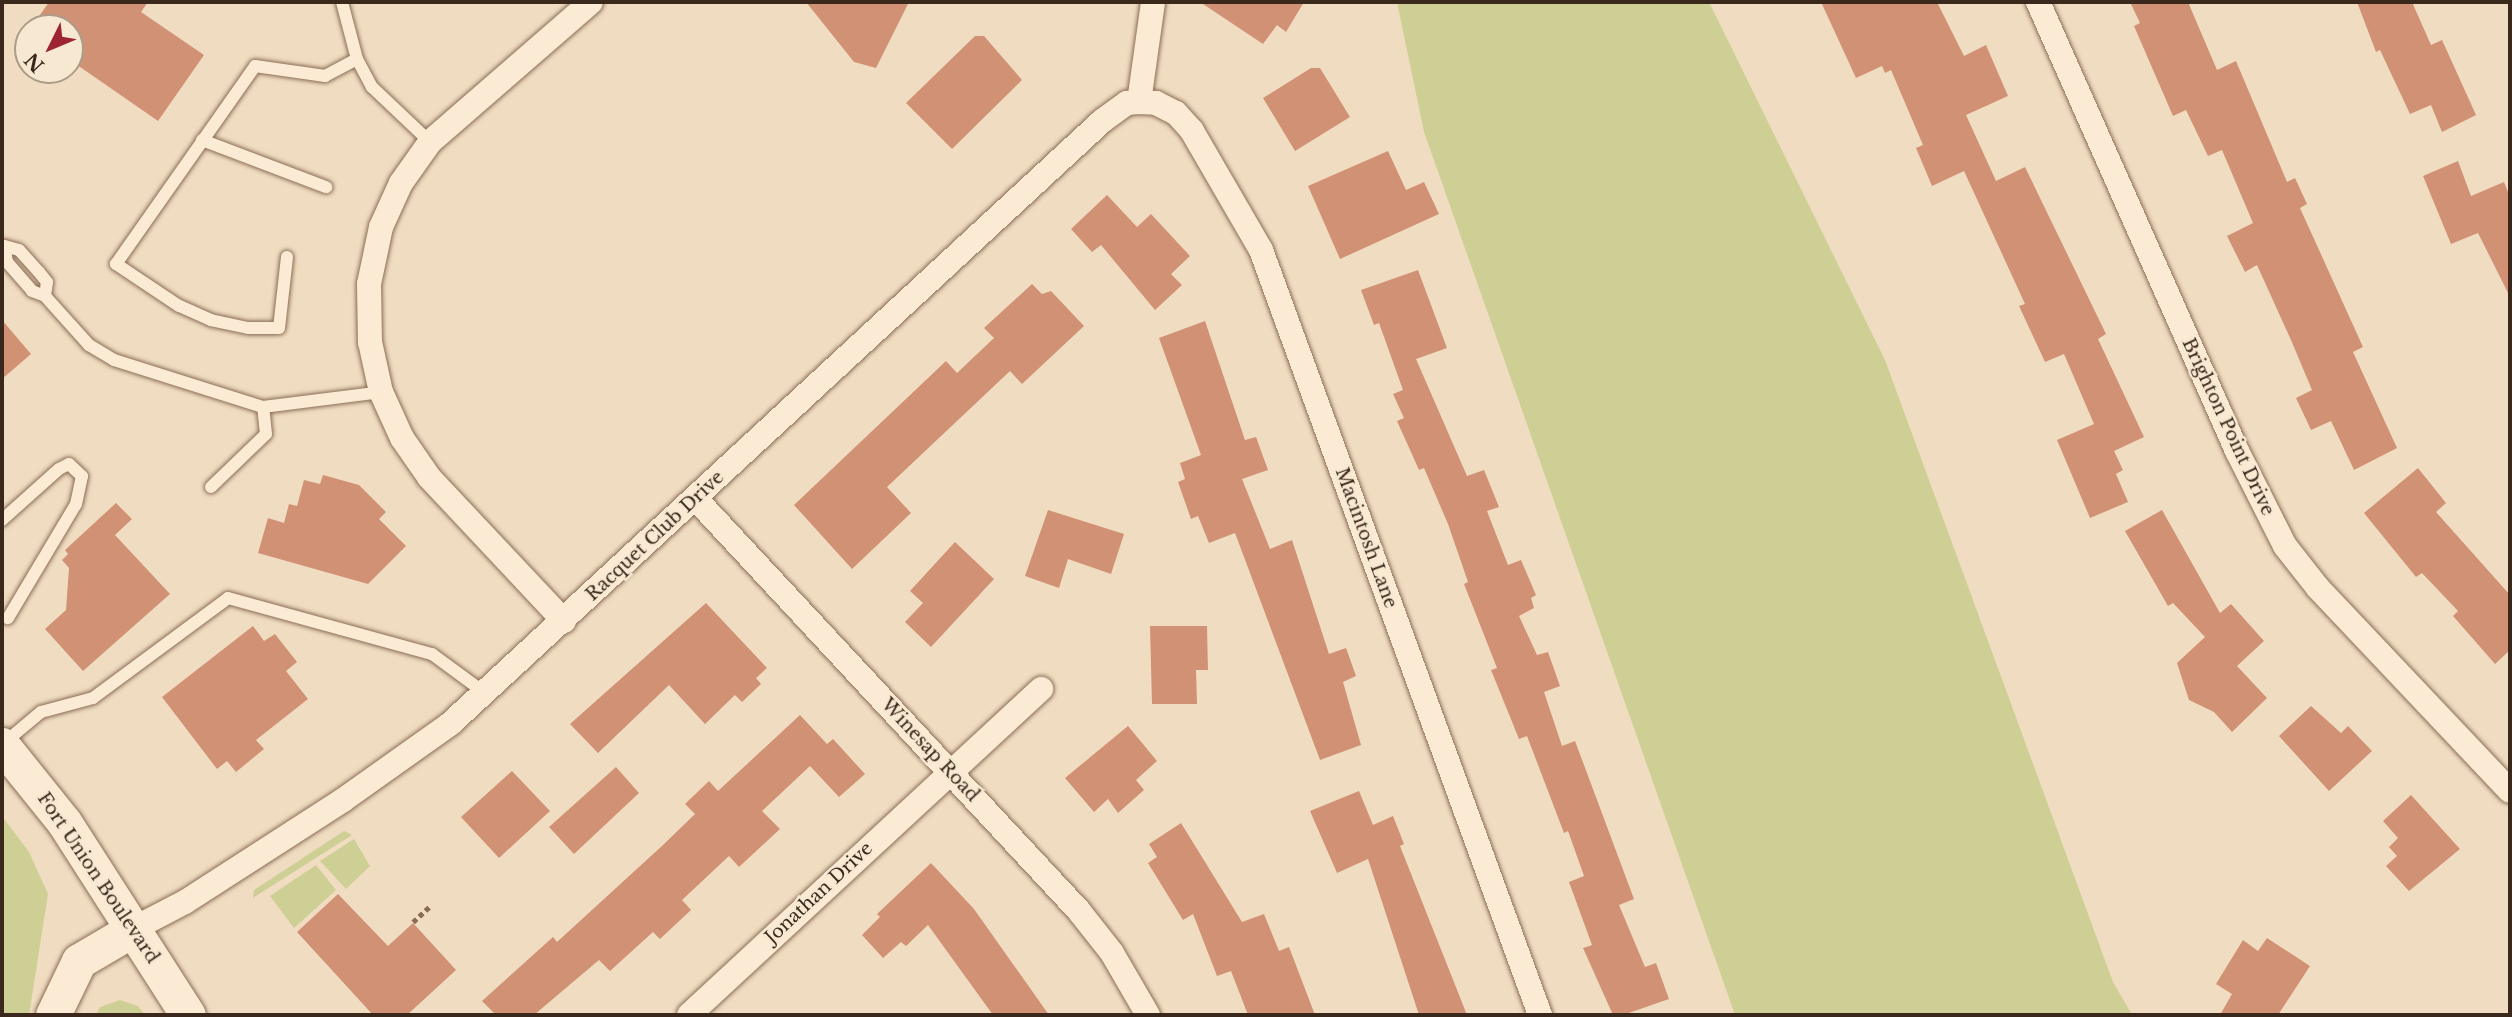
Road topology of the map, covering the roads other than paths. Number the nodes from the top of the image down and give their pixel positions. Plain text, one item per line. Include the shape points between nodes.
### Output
1 (342, 2) edge
2 (591, 2) edge
3 (1153, 2) edge
4 (2038, 2) edge
5 (357, 59) junction
6 (1139, 102) junction
7 (202, 140) junction
8 (430, 142) junction
9 (327, 187) dead end
10 (3, 245) edge
11 (288, 257) dead end
12 (381, 392) junction
13 (263, 407) junction
14 (211, 487) dead end
15 (695, 498) junction
16 (2, 520) edge
17 (4, 617) edge
18 (564, 621) junction
19 (1041, 689) dead end
20 (485, 694) junction
21 (2, 745) edge
22 (949, 770) junction
23 (2510, 791) edge
24 (135, 928) junction
25 (52, 1015) edge
26 (188, 1015) edge
27 (689, 1015) edge
28 (1148, 1015) edge
29 (1540, 1015) edge

1 - 5 lane
2 - 8 street
3 - 6 street
4 - 23 street, Brighton Point Drive via 2237,451 2285,545 2318,588
5 - 7 lane via 326,76 255,66
5 - 8 lane via 372,87
6 - 15 street, Racquet Club Drive via 1127,103 1102,121
6 - 29 street, Macintosh Lane via 1156,103 1176,113 1192,131 1261,250
7 - 9 lane
7 - 11 lane via 116,264 179,306 211,320 248,328 279,328
8 - 12 street via 401,183 381,227 369,284 370,342
10 - 13 lane via 19,250 47,282 45,296 89,345 114,360
12 - 13 lane
12 - 18 street via 402,438 429,477
13 - 14 lane via 265,434
15 - 18 street, Racquet Club Drive
15 - 22 street, Winesap Road
16 - 17 lane via 68,464 82,476 76,504
18 - 20 street, Racquet Club Drive
19 - 22 street, Jonathan Drive
20 - 21 lane via 432,654 228,598 93,698 41,712
20 - 24 street, Racquet Club Drive via 352,794 185,902
21 - 24 main road, Fort Union Boulevard via 64,822
22 - 27 street, Jonathan Drive
22 - 28 street, Winesap Road via 1079,911 1112,953
24 - 25 main road via 79,961
24 - 26 main road, Fort Union Boulevard

